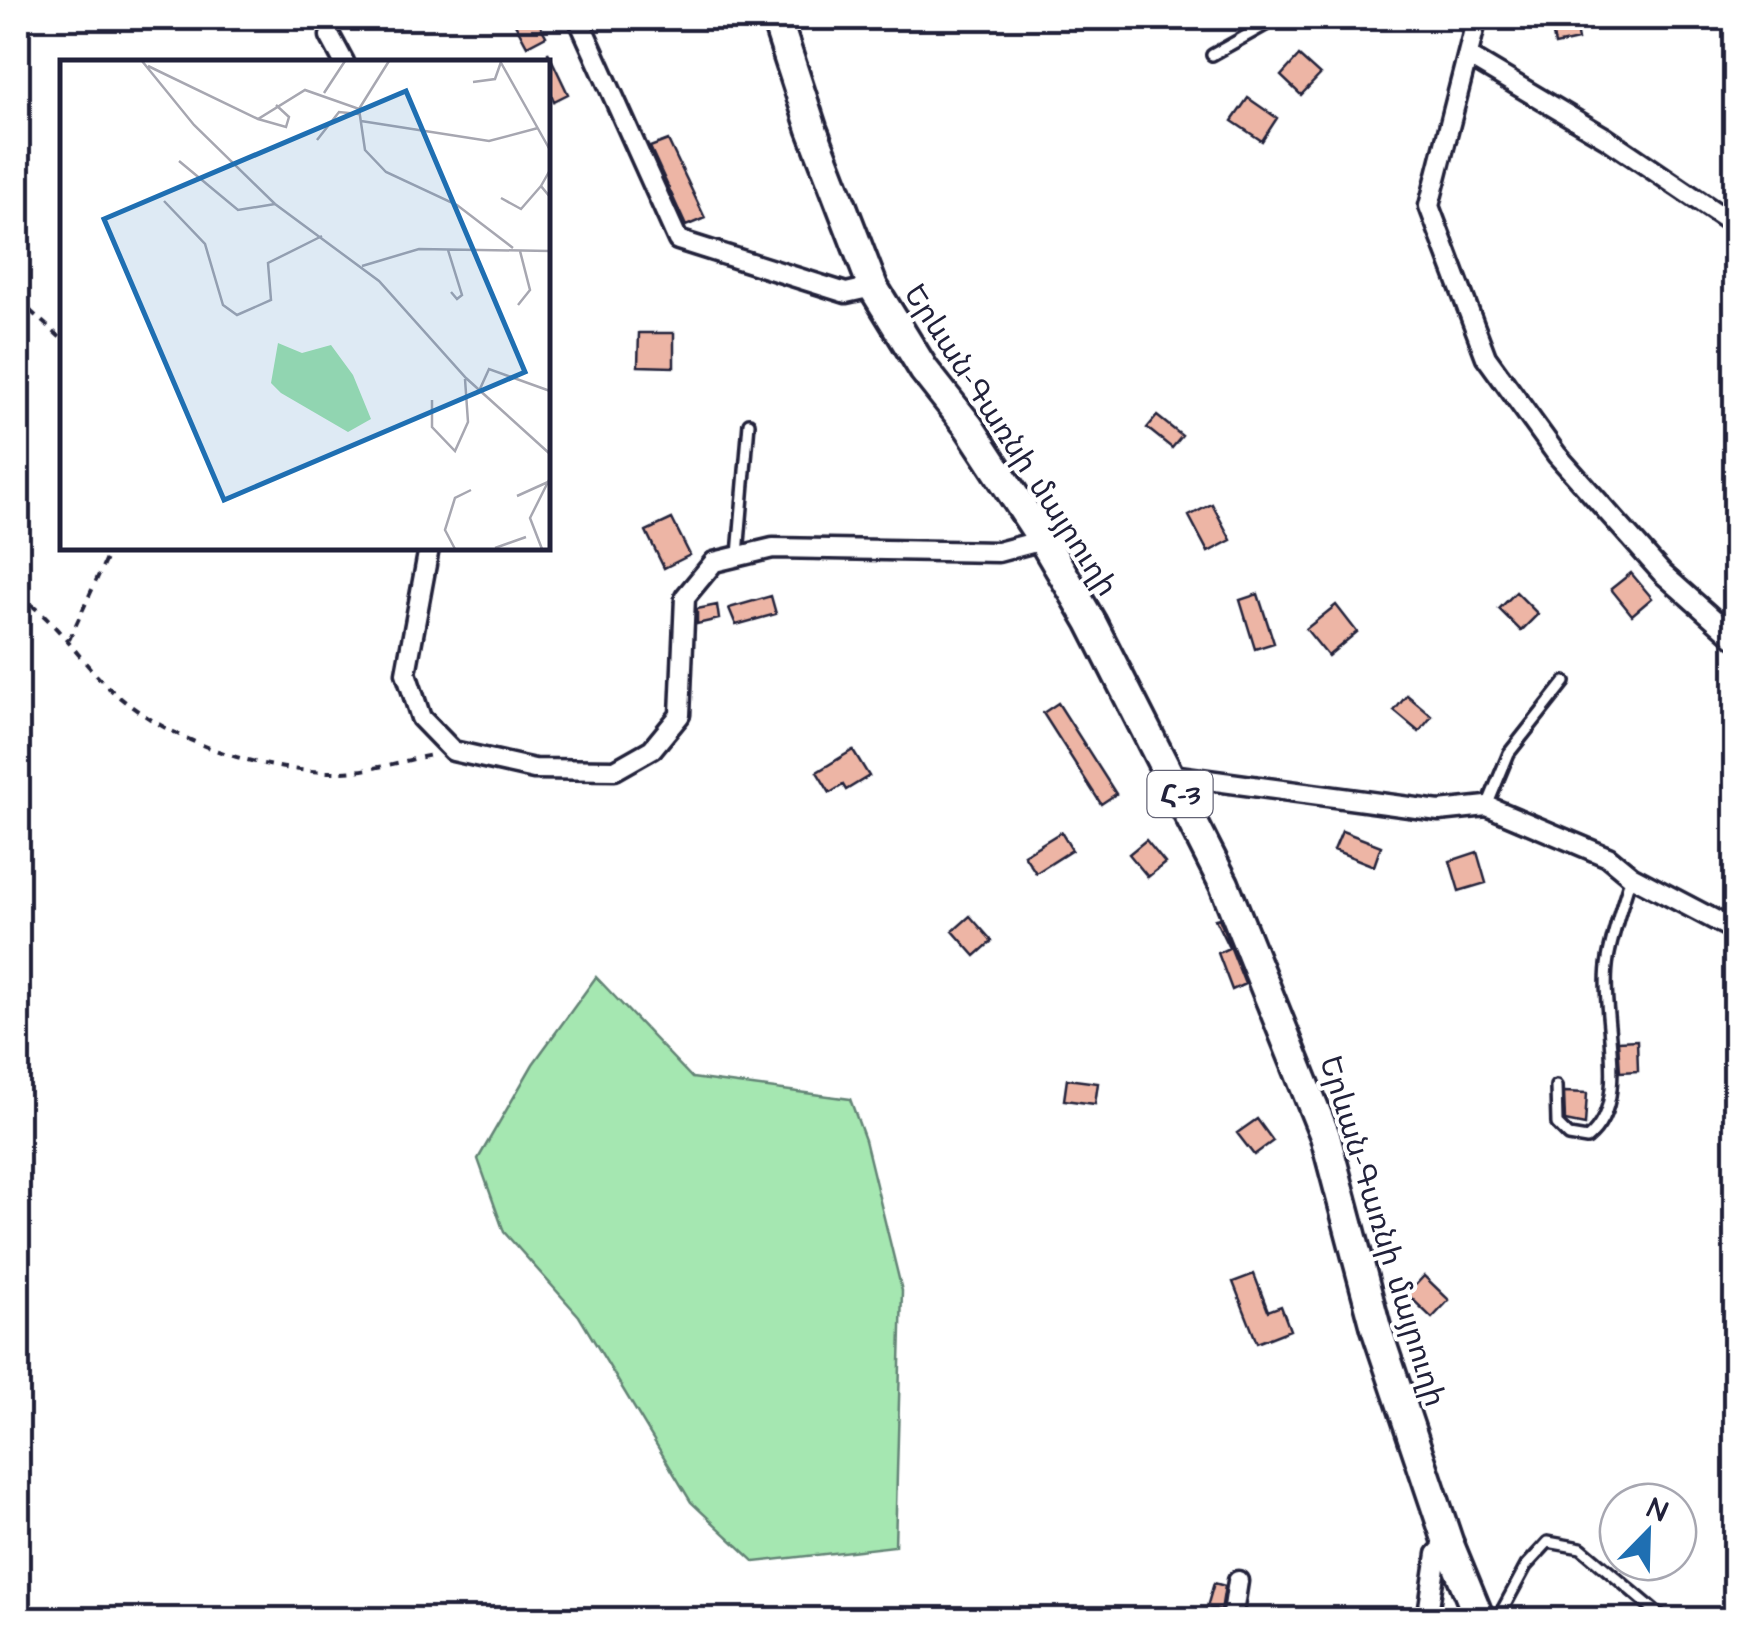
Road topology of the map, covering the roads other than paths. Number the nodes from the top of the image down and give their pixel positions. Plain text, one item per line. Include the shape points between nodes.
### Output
1 (578, 18) edge
2 (776, 18) edge
3 (1278, 18) edge
4 (1476, 18) edge
5 (330, 36) dead end
6 (1212, 55) dead end
7 (1468, 56) junction
8 (343, 60) edge
9 (1736, 226) edge
10 (874, 287) junction
11 (749, 423) dead end
12 (1043, 540) junction
13 (429, 550) edge
14 (738, 557) junction
15 (1736, 639) edge
16 (1565, 682) dead end
17 (1171, 775) junction
18 (1488, 806) junction
19 (1631, 876) junction
20 (1736, 931) edge
21 (1556, 1086) dead end
22 (1448, 1542) junction
23 (1238, 1581) dead end
24 (1232, 1620) edge
25 (1426, 1620) edge
26 (1480, 1620) edge
27 (1498, 1620) edge
28 (1666, 1620) edge

1 - 10 street via 678,240 846,293
2 - 10 main road, Երևան-Գառնի մայրուղի / Հ-3
3 - 6 lane
4 - 7 street
5 - 8 street
7 - 9 street
7 - 15 street via 1429,206 1486,357 1557,455 1662,572
10 - 12 main road, Երևան-Գառնի մայրուղի / Հ-3
11 - 14 lane
12 - 14 street via 998,552 773,548
12 - 17 main road, Երևան-Գառնի մայրուղի / Հ-3
13 - 14 street via 406,674 421,718 453,751 534,769 615,770 652,749 680,714 686,597 714,562
16 - 18 lane via 1509,753
17 - 18 street via 1439,811
17 - 22 main road, Երևան-Գառնի մայրուղի / Հ-3 via 1258,960 1325,1136 1376,1328
18 - 19 street via 1608,858
19 - 20 street
19 - 21 lane via 1607,962 1612,1100 1604,1126 1587,1139 1568,1136 1557,1124
22 - 25 street via 1437,1554
22 - 26 main road, Երևան-Գառնի մայրուղի / Հ-3
23 - 24 street
27 - 28 lane via 1526,1566 1548,1542 1582,1548

